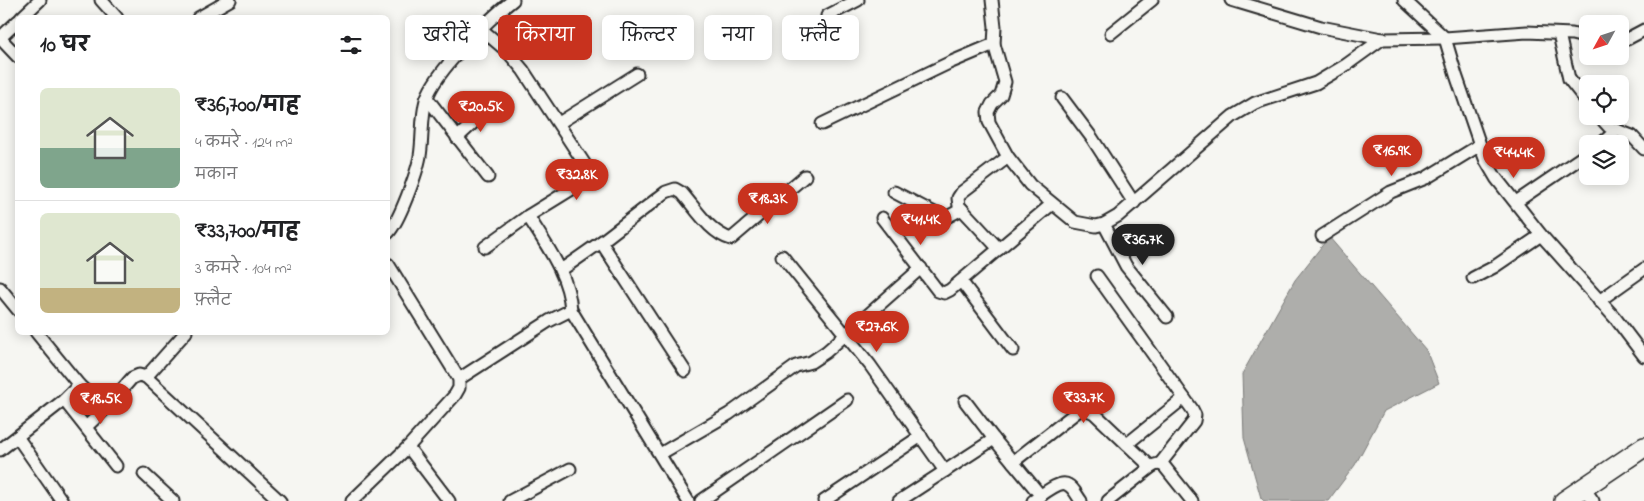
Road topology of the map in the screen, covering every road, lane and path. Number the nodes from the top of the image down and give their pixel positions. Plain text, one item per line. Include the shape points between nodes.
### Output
1 (40, 0) edge
2 (101, 0) edge
3 (230, 0) edge
4 (513, 0) edge
5 (858, 0) edge
6 (992, 0) edge
7 (1152, 0) edge
8 (1231, 0) edge
9 (1404, 0) edge
10 (25, 15) edge
11 (114, 15) edge
12 (203, 15) edge
13 (829, 15) edge
14 (488, 21) edge
15 (15, 24) edge
16 (1644, 30) edge
17 (1111, 33) dead end
18 (1559, 34) junction
19 (488, 35) edge
20 (1579, 37) edge
21 (0, 38) edge
22 (1445, 38) junction
23 (1629, 38) edge
24 (1382, 39) junction
25 (994, 44) junction
26 (15, 54) edge
27 (452, 60) edge
28 (637, 74) dead end
29 (1579, 93) edge
30 (426, 98) junction
31 (1062, 98) dead end
32 (487, 110) dead end
33 (559, 124) junction
34 (822, 124) dead end
35 (1607, 125) edge
36 (1617, 130) junction
37 (1612, 135) edge
38 (457, 138) junction
39 (1480, 145) junction
40 (1644, 149) edge
41 (1008, 157) junction
42 (1579, 159) edge
43 (805, 176) dead end
44 (488, 177) dead end
45 (894, 192) dead end
46 (1516, 202) junction
47 (1134, 203) junction
48 (1052, 204) junction
49 (962, 208) junction
50 (528, 216) junction
51 (882, 218) dead end
52 (1104, 224) junction
53 (390, 230) edge
54 (1541, 235) junction
55 (1322, 236) dead end
56 (601, 242) junction
57 (485, 247) dead end
58 (999, 249) junction
59 (782, 256) dead end
60 (390, 267) edge
61 (921, 268) junction
62 (1644, 269) edge
63 (561, 270) junction
64 (1097, 276) dead end
65 (1473, 278) dead end
66 (961, 281) junction
67 (0, 288) edge
68 (1599, 301) junction
69 (15, 303) edge
70 (571, 310) junction
71 (1168, 317) dead end
72 (846, 333) junction
73 (38, 335) edge
74 (183, 335) edge
75 (1013, 350) dead end
76 (1644, 356) edge
77 (685, 371) dead end
78 (146, 377) junction
79 (460, 379) junction
80 (79, 385) junction
81 (1184, 398) junction
82 (64, 400) junction
83 (847, 400) dead end
84 (965, 401) dead end
85 (105, 409) junction
86 (86, 427) junction
87 (921, 436) junction
88 (18, 438) junction
89 (994, 439) junction
90 (1127, 444) junction
91 (408, 447) junction
92 (1644, 448) edge
93 (0, 450) edge
94 (660, 454) junction
95 (1013, 462) junction
96 (1156, 465) junction
97 (116, 466) dead end
98 (570, 469) dead end
99 (946, 471) junction
100 (144, 474) dead end
101 (1588, 494) edge
102 (1190, 497) edge
103 (1037, 498) edge
104 (906, 499) edge
105 (62, 501) edge
106 (173, 501) edge
107 (280, 501) edge
108 (352, 501) edge
109 (449, 501) edge
110 (510, 501) edge
111 (688, 501) edge
112 (701, 501) edge
113 (824, 501) edge
114 (1081, 501) edge
115 (1108, 501) edge
116 (1178, 501) edge
117 (1564, 501) edge

1 - 10 street
2 - 11 street
3 - 12 street
4 - 14 street
5 - 13 street
6 - 25 street
7 - 17 street
8 - 24 street via 1321,27
9 - 22 street
15 - 21 street
16 - 23 street
18 - 20 street
18 - 22 street via 1527,32
18 - 29 street via 1569,79
19 - 33 street via 512,57
21 - 26 street
22 - 24 street
22 - 39 street
24 - 47 street via 1316,83 1255,103 1232,116
25 - 34 street
25 - 41 street via 1005,82 1001,95 988,112
27 - 30 street
28 - 33 street
30 - 38 street
30 - 53 street via 420,158 400,216
31 - 47 street
32 - 38 street
33 - 50 street via 586,166 587,174 575,187
35 - 36 street
36 - 37 street
36 - 40 street via 1632,136
38 - 44 street
39 - 46 street via 1496,178
39 - 55 street via 1426,178 1391,192
41 - 48 street via 1030,185
41 - 49 street via 962,192 958,198
42 - 46 street
43 - 56 street via 731,239 714,230 675,189 666,192
45 - 49 street via 940,216 947,217
46 - 54 street
47 - 52 street
48 - 52 street via 1075,222 1088,226
48 - 58 street
49 - 58 street
50 - 57 street
50 - 63 street
51 - 61 street
52 - 71 street via 1126,266
54 - 65 street
54 - 68 street
56 - 63 street
56 - 77 street
58 - 66 street
59 - 72 street
60 - 79 street
61 - 66 street via 938,291 944,293
61 - 72 street
62 - 68 street
63 - 70 street
64 - 81 street
66 - 75 street
67 - 69 street
68 - 76 street
70 - 79 street
70 - 94 street
72 - 87 street
72 - 94 street via 826,352 796,366 729,414
73 - 80 street
74 - 78 street
78 - 85 street via 132,378
78 - 107 street
79 - 91 street via 455,395
80 - 82 street
80 - 85 street
81 - 90 street
81 - 96 street via 1195,415 1194,421
82 - 86 street
82 - 88 street
83 - 112 street
84 - 89 street
85 - 86 street
86 - 97 street
87 - 99 street
87 - 113 street
88 - 93 street
88 - 105 street
89 - 95 street
89 - 99 street
90 - 95 street via 1086,409 1078,411
90 - 96 street
91 - 108 street
91 - 109 street
92 - 101 main road
94 - 111 street
95 - 103 street
96 - 102 street via 1164,466
96 - 115 street
98 - 110 street
99 - 104 street
100 - 106 street
101 - 117 main road
102 - 116 street
103 - 114 street via 1060,483 1066,483

